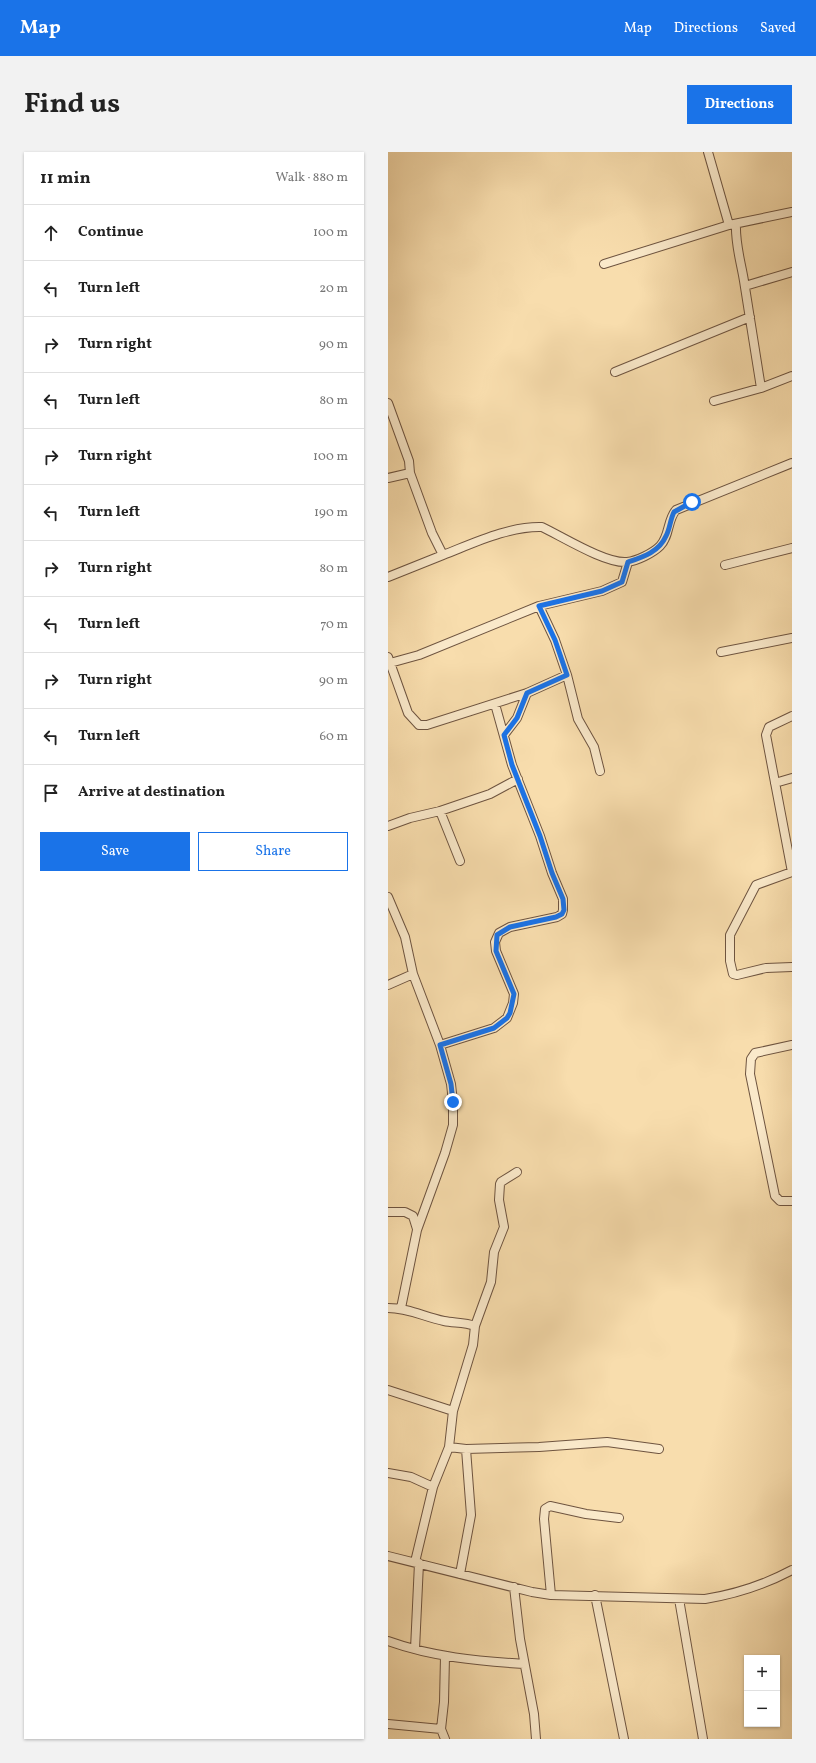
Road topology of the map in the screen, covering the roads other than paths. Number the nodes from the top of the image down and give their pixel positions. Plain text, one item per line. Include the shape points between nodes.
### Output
1 (708, 152) edge
2 (792, 212) edge
3 (733, 224) junction
4 (604, 264) dead end
5 (792, 272) edge
6 (745, 286) junction
7 (750, 317) junction
8 (615, 372) dead end
9 (792, 376) edge
10 (761, 388) junction
11 (714, 401) dead end
12 (388, 403) edge
13 (792, 463) edge
14 (410, 473) junction
15 (388, 478) edge
16 (792, 548) edge
17 (443, 555) junction
18 (628, 562) junction
19 (725, 565) dead end
20 (388, 577) edge
21 (539, 606) junction
22 (792, 638) edge
23 (721, 652) dead end
24 (389, 660) edge
25 (567, 675) junction
26 (527, 693) junction
27 (495, 704) junction
28 (792, 716) edge
29 (504, 735) junction
30 (600, 771) dead end
31 (792, 778) edge
32 (518, 779) junction
33 (775, 782) junction
34 (440, 811) junction
35 (388, 826) edge
36 (460, 861) dead end
37 (792, 872) edge
38 (388, 897) edge
39 (792, 967) edge
40 (413, 974) junction
41 (388, 985) edge
42 (440, 1045) junction
43 (792, 1045) edge
44 (517, 1172) dead end
45 (792, 1201) edge
46 (388, 1212) edge
47 (417, 1230) junction
48 (388, 1308) edge
49 (401, 1308) junction
50 (475, 1326) junction
51 (388, 1390) edge
52 (453, 1411) junction
53 (449, 1447) junction
54 (466, 1449) junction
55 (660, 1449) dead end
56 (388, 1473) edge
57 (433, 1487) junction
58 (619, 1518) dead end
59 (388, 1556) edge
60 (417, 1562) junction
61 (792, 1570) edge
62 (460, 1574) junction
63 (514, 1587) junction
64 (551, 1595) junction
65 (595, 1595) junction
66 (679, 1599) junction
67 (388, 1641) edge
68 (415, 1649) junction
69 (445, 1656) junction
70 (524, 1664) junction
71 (388, 1724) edge
72 (441, 1729) junction
73 (445, 1739) edge
74 (536, 1739) edge
75 (624, 1739) edge
76 (703, 1739) edge

1 - 3 street
2 - 3 street
3 - 4 street
3 - 6 street
5 - 6 street
6 - 7 street
7 - 8 street
7 - 10 street
9 - 10 street
10 - 11 street
12 - 14 street via 409,460
13 - 18 street via 676,510 660,546
14 - 15 street
14 - 17 street
16 - 19 street
17 - 18 street via 495,536 530,527 542,527 613,561
17 - 20 street
18 - 21 street via 622,582 602,591
21 - 24 street via 419,655
21 - 25 street via 555,640
22 - 23 street
24 - 27 street via 408,713 419,725
25 - 26 street
25 - 30 street via 578,720 594,747
26 - 27 street
26 - 29 street via 517,718
27 - 29 street
28 - 33 street via 767,730
29 - 32 street
31 - 33 street
32 - 34 street via 490,794
32 - 42 street via 561,893 564,910 556,917 510,927 499,933 495,942 496,951 514,994 510,1013 494,1028
33 - 37 street
34 - 35 street
34 - 36 street
37 - 39 street via 756,886 730,935 733,974 766,968
38 - 40 street via 405,937
40 - 41 street
40 - 42 street
42 - 47 street via 451,1084 453,1125
43 - 45 street via 755,1053 751,1059 750,1074 775,1196 780,1201
44 - 50 street via 500,1184 499,1200 504,1227 494,1252 491,1282
46 - 47 street via 405,1212 414,1216
47 - 49 street
48 - 49 street
49 - 50 street via 443,1321
50 - 52 street via 473,1345
51 - 52 street
52 - 53 street
53 - 54 street
53 - 57 street
54 - 55 street via 607,1442
54 - 62 street via 471,1515
56 - 57 street via 410,1477
57 - 60 street
58 - 64 street via 550,1506 545,1509
59 - 60 street
60 - 62 street
60 - 68 street
61 - 66 street via 755,1588 727,1596
62 - 63 street
63 - 64 street
63 - 70 street
64 - 65 street
65 - 66 street
65 - 75 street
66 - 76 street
67 - 68 street
68 - 69 street
69 - 70 street
69 - 72 street
70 - 74 street
71 - 72 street
72 - 73 street

